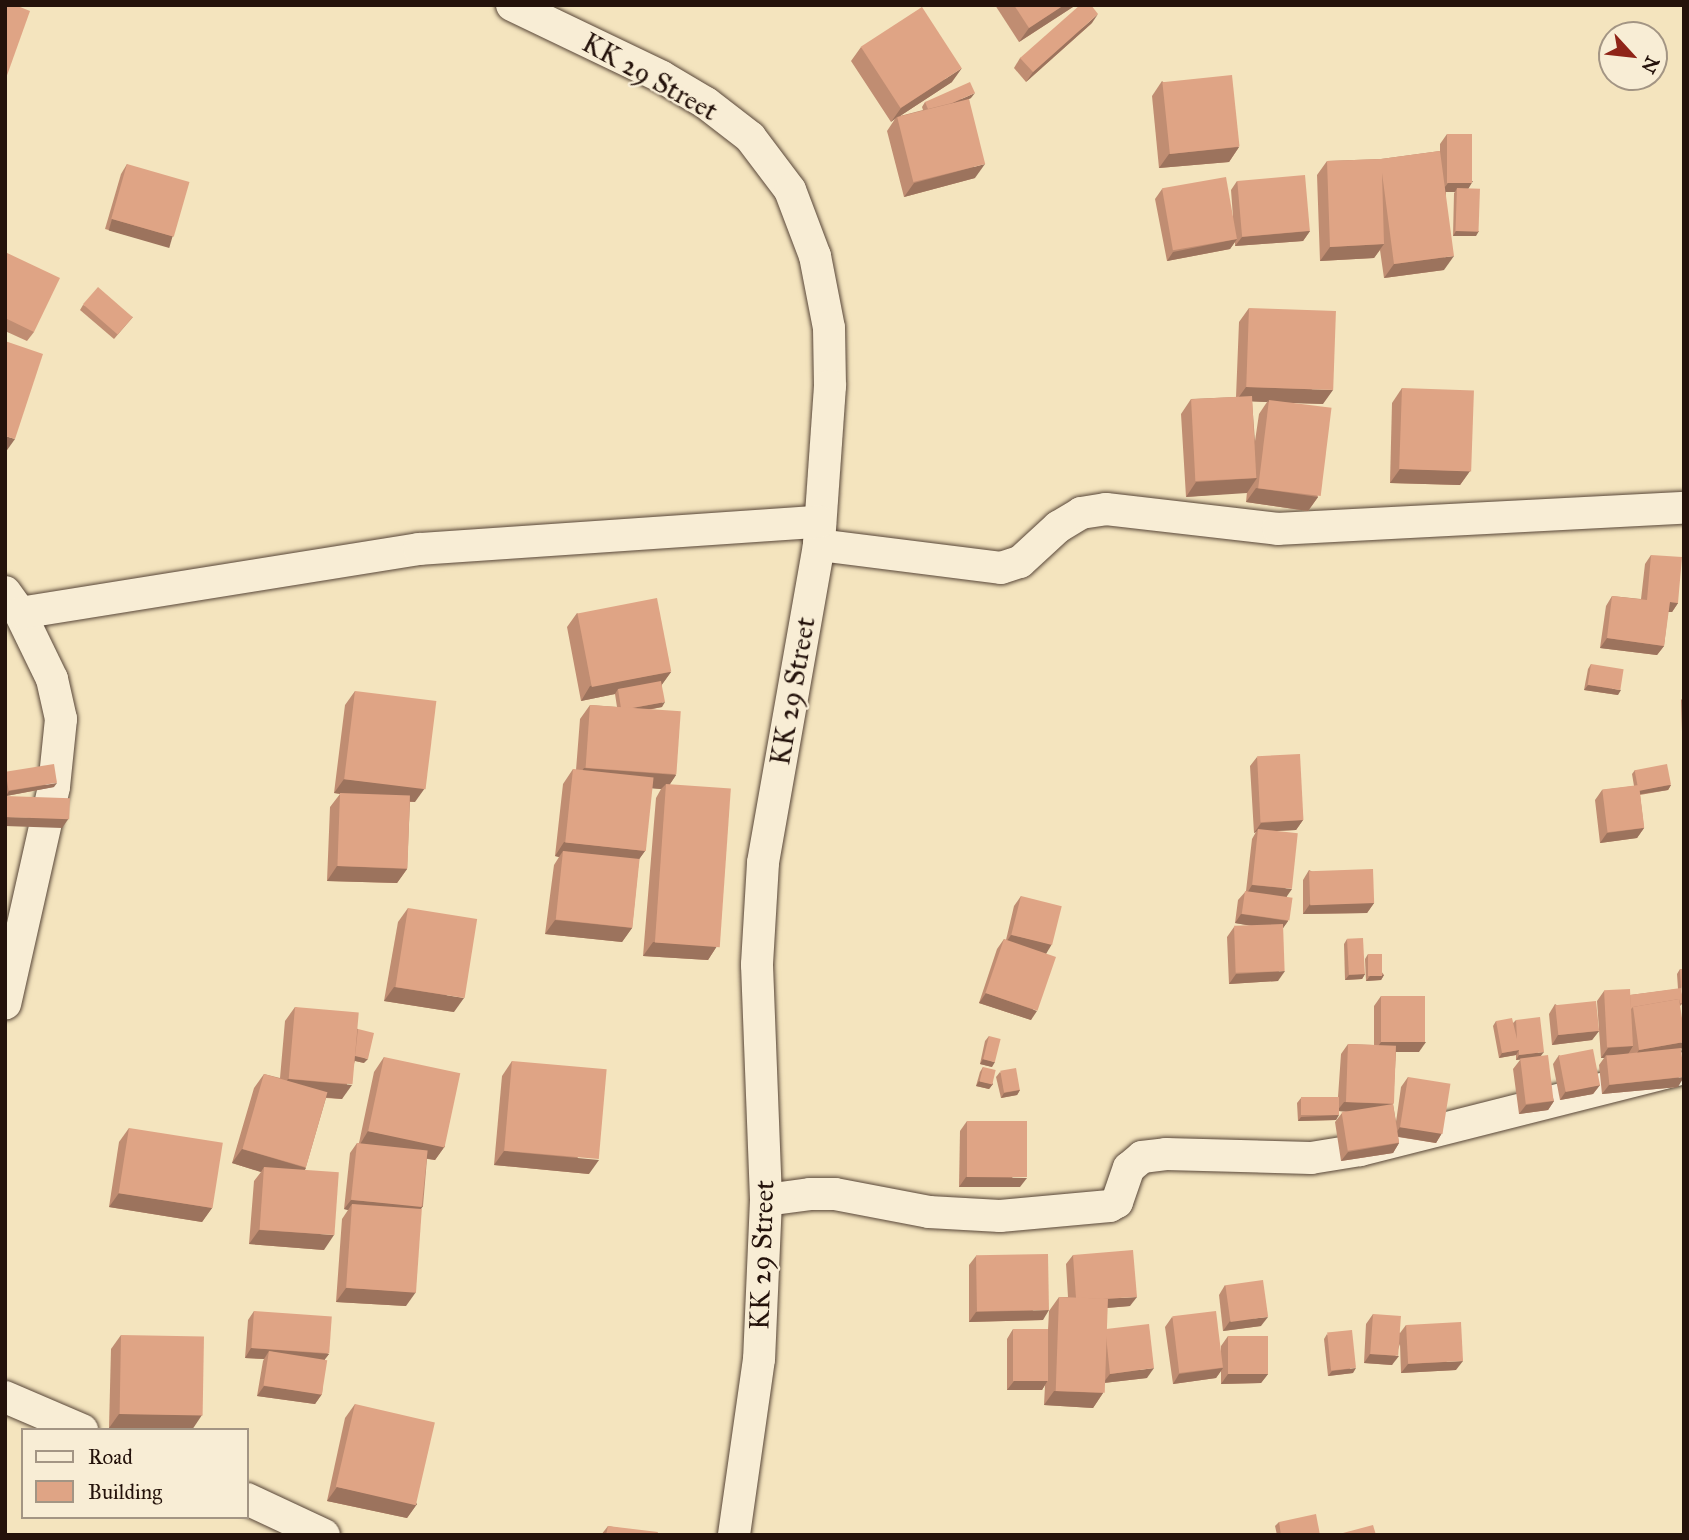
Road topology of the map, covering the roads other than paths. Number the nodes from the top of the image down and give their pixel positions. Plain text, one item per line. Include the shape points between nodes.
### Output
1 (512, 5) edge
2 (1684, 508) edge
3 (819, 534) junction
4 (12, 603) edge
5 (5, 1004) edge
6 (1684, 1068) edge
7 (766, 1200) junction
8 (5, 1397) edge
9 (77, 1428) edge
10 (248, 1499) edge
11 (324, 1535) edge
12 (734, 1535) edge

1 - 3 street, KK 29 Street via 706,103 750,137 790,190 815,256 829,328 830,386
2 - 3 street via 1278,529 1106,509 1081,513 1020,562 1001,568
3 - 4 street via 419,549
3 - 7 street, KK 29 Street via 763,863 757,965
4 - 5 street via 52,679 61,719 54,788
6 - 7 street via 1360,1150 1311,1158 1142,1157 1129,1168 1117,1202 1110,1206 1000,1216 929,1212 835,1194
7 - 12 street, KK 29 Street via 759,1359
8 - 9 street
10 - 11 street

